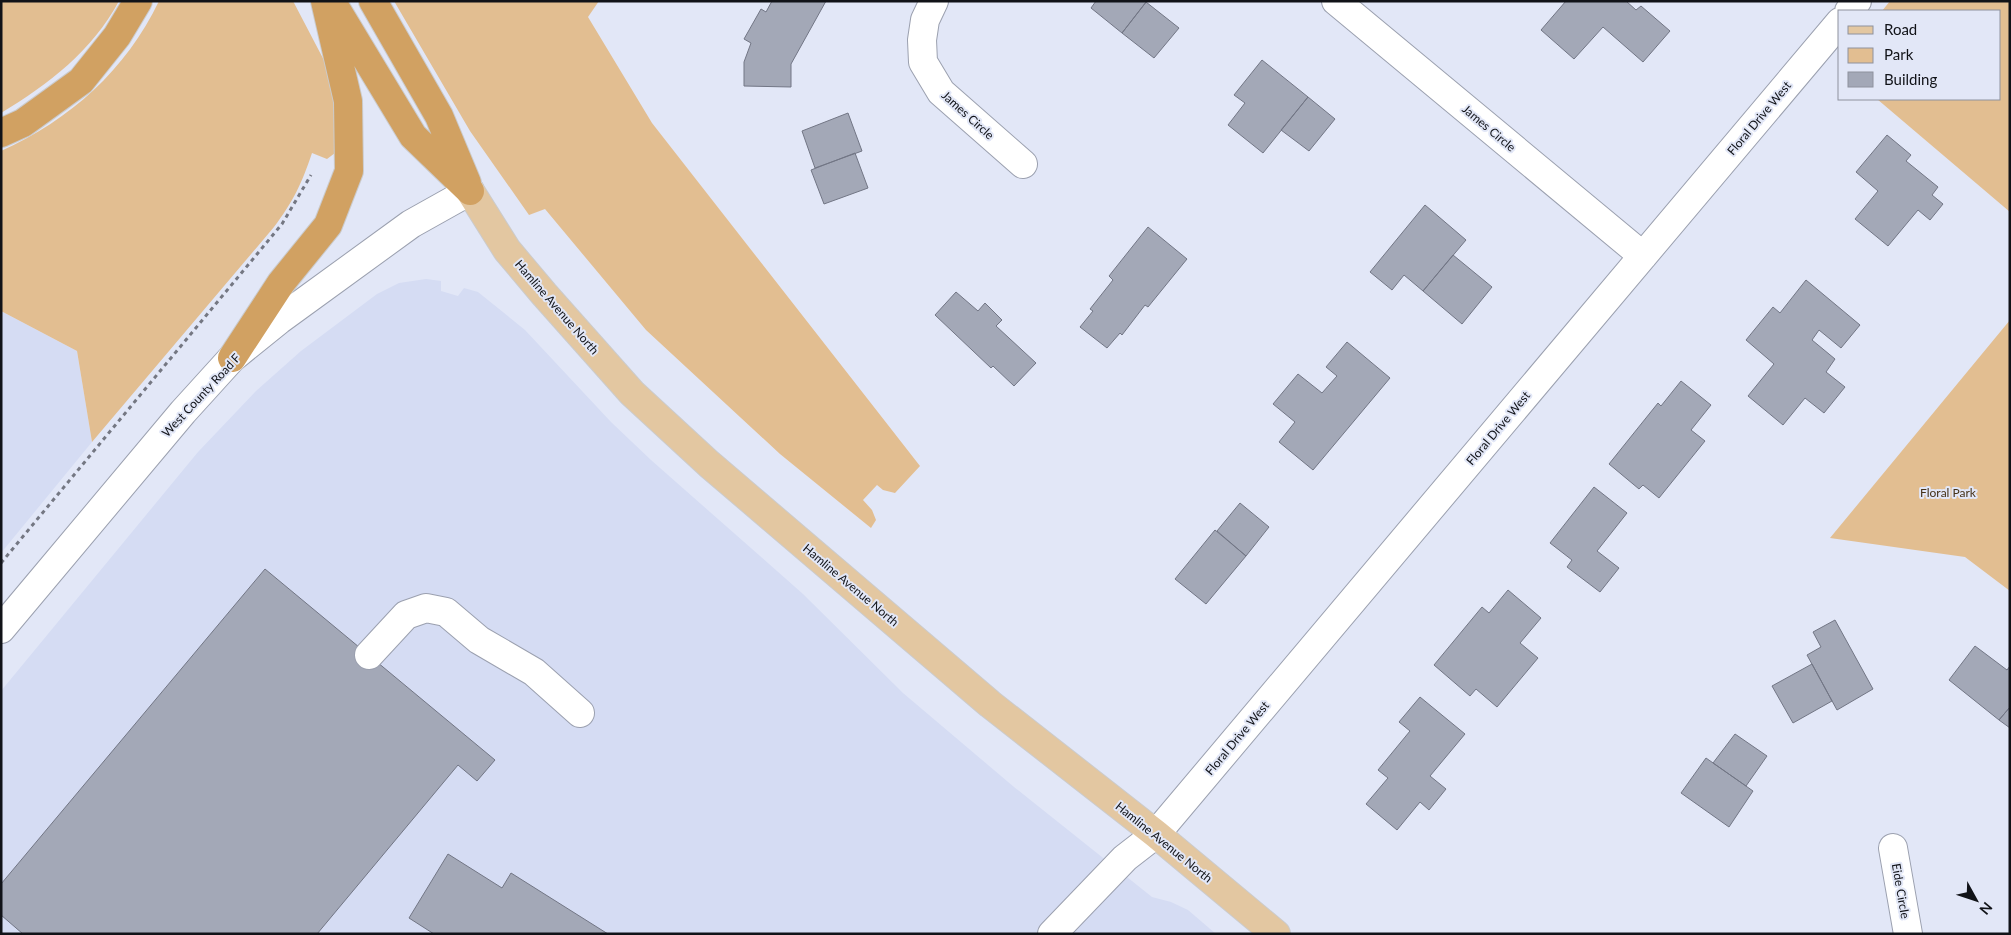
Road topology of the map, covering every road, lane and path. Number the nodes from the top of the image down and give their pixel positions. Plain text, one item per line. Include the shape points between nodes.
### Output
1 (138, 1) edge
2 (325, 1) edge
3 (332, 1) edge
4 (373, 1) edge
5 (934, 1) edge
6 (1336, 1) edge
7 (1838, 24) edge
8 (1, 133) edge
9 (1023, 164) dead end
10 (316, 167) dead end
11 (470, 191) junction
12 (1643, 256) junction
13 (232, 358) junction
14 (1, 563) edge
15 (1, 629) edge
16 (369, 656) dead end
17 (580, 712) dead end
18 (1156, 834) junction
19 (1893, 848) dead end
20 (1052, 934) edge
21 (1276, 934) edge
22 (1908, 934) edge

1 - 8 highway via 118,36 82,81 23,123
2 - 13 highway via 348,101 349,171 328,225 281,283
3 - 11 highway, Hamline Avenue North via 413,136
4 - 11 highway, Hamline Avenue North via 439,116
5 - 9 street, James Circle via 925,20 922,40 924,62 941,92
6 - 12 street, James Circle
7 - 12 street, Floral Drive West
10 - 14 path via 282,224
11 - 13 street, West County Road F via 412,224
11 - 18 main road, Hamline Avenue North via 507,250 639,399 709,464 990,704
12 - 18 street, Floral Drive West
13 - 15 street, West County Road F
16 - 17 street via 406,615 426,608 446,612 479,640 534,672
18 - 20 street, Floral Drive West via 1125,858
18 - 21 main road, Hamline Avenue North
19 - 22 street, Eide Circle

